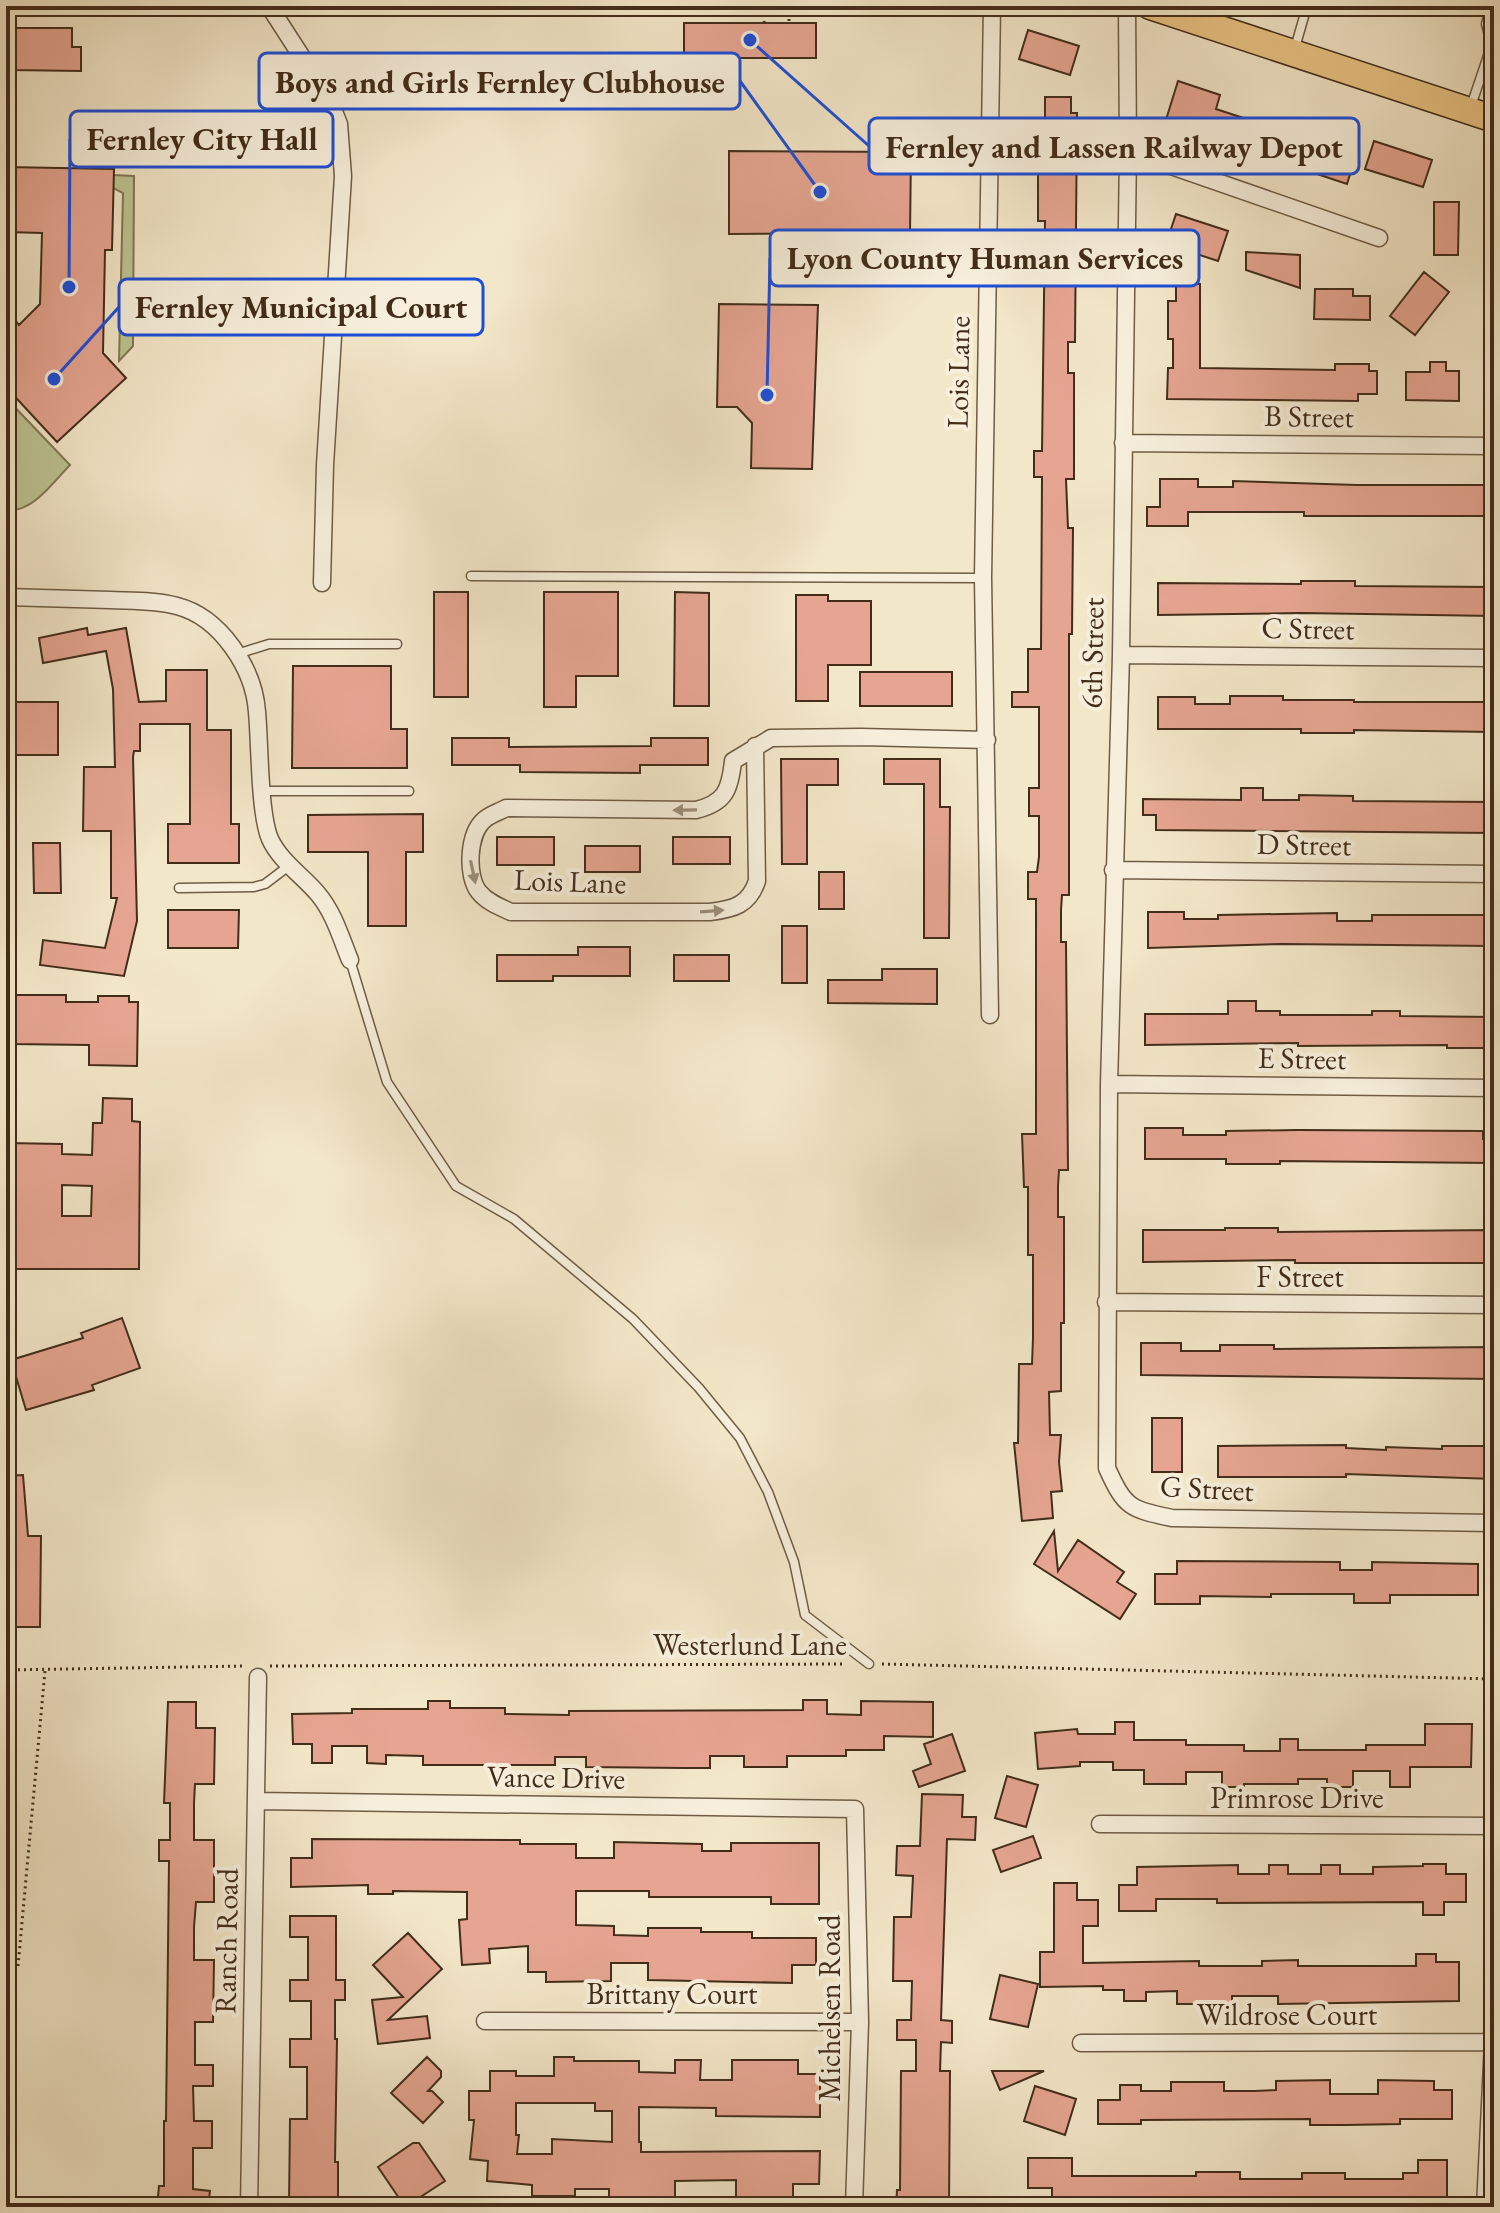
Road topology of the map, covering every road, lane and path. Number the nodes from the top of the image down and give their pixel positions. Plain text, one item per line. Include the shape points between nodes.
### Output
1 (269, 6) edge
2 (777, 6) edge
3 (992, 6) edge
4 (1127, 6) edge
5 (1150, 6) edge
6 (1307, 6) edge
7 (1491, 6) edge
8 (764, 23) dead end
9 (789, 23) dead end
10 (1492, 40) edge
11 (1293, 53) junction
12 (1482, 115) edge
13 (1128, 151) junction
14 (1379, 238) dead end
15 (1123, 443) junction
16 (1494, 446) edge
17 (471, 576) dead end
18 (983, 578) junction
19 (322, 583) dead end
20 (6, 597) edge
21 (397, 644) dead end
22 (237, 654) junction
23 (1121, 655) junction
24 (1494, 658) edge
25 (987, 740) junction
26 (755, 746) junction
27 (263, 791) junction
28 (409, 791) dead end
29 (290, 865) junction
30 (1113, 870) junction
31 (1494, 874) edge
32 (179, 888) dead end
33 (350, 960) joint
34 (990, 1015) dead end
35 (1109, 1084) junction
36 (1494, 1088) edge
37 (1106, 1302) junction
38 (1494, 1305) edge
39 (1494, 1523) edge
40 (869, 1664) junction
41 (261, 1669) junction
42 (6, 1670) edge
43 (45, 1671) junction
44 (1494, 1679) edge
45 (257, 1801) junction
46 (855, 1809) joint
47 (1100, 1824) dead end
48 (1494, 1826) edge
49 (18, 1966) dead end
50 (485, 2021) dead end
51 (860, 2022) junction
52 (1494, 2022) edge
53 (1493, 2042) edge
54 (1081, 2043) dead end
55 (249, 2207) edge
56 (854, 2207) edge
57 (1485, 2207) edge

1 - 19 street via 329,99 339,124 342,163
2 - 8 path via 765,7
2 - 9 path via 789,7
3 - 18 street, Lois Lane
4 - 13 street, 6th Street
5 - 11 main road
6 - 11 lane
7 - 10 lane via 1486,24
10 - 12 lane
11 - 12 main road
13 - 14 street
13 - 15 street, 6th Street
15 - 16 street, B Street
15 - 23 street, 6th Street
17 - 18 lane
18 - 25 street, Lois Lane
20 - 22 street via 177,605 204,617
21 - 22 lane via 269,644
22 - 27 street via 257,706
23 - 24 street, C Street
23 - 30 street, 6th Street
25 - 26 street via 771,738
25 - 34 street, Lois Lane
26 -> 26 street, Lois Lane via 733,761 731,782 712,806 506,808 492,815 471,844 477,890 511,912 710,912 742,905 757,881
27 - 28 lane
27 - 29 street via 271,839
29 - 32 lane via 254,887
29 - 33 street via 321,897
30 - 31 street, D Street
30 - 35 street, 6th Street
33 - 40 lane via 387,1082 456,1186 514,1219 633,1319 699,1388 740,1438 768,1492 794,1562 805,1615
35 - 36 street, E Street
35 - 37 street, 6th Street
37 - 38 street, F Street
37 - 39 street, G Street via 1107,1468 1120,1496 1137,1511 1172,1518
40 - 41 path, Westerlund Lane
40 - 44 path, Westerlund Lane
41 - 43 path, Westerlund Lane
41 - 45 street, Ranch Road
42 - 43 path, Westerlund Lane
43 - 49 path
45 - 46 street, Vance Drive
45 - 55 street, Ranch Road
46 - 51 street, Michelsen Road
47 - 48 street, Primrose Drive
50 - 51 street, Brittany Court
51 - 56 street, Michelsen Road
52 - 53 street
53 - 54 street, Wildrose Court
53 - 57 street

